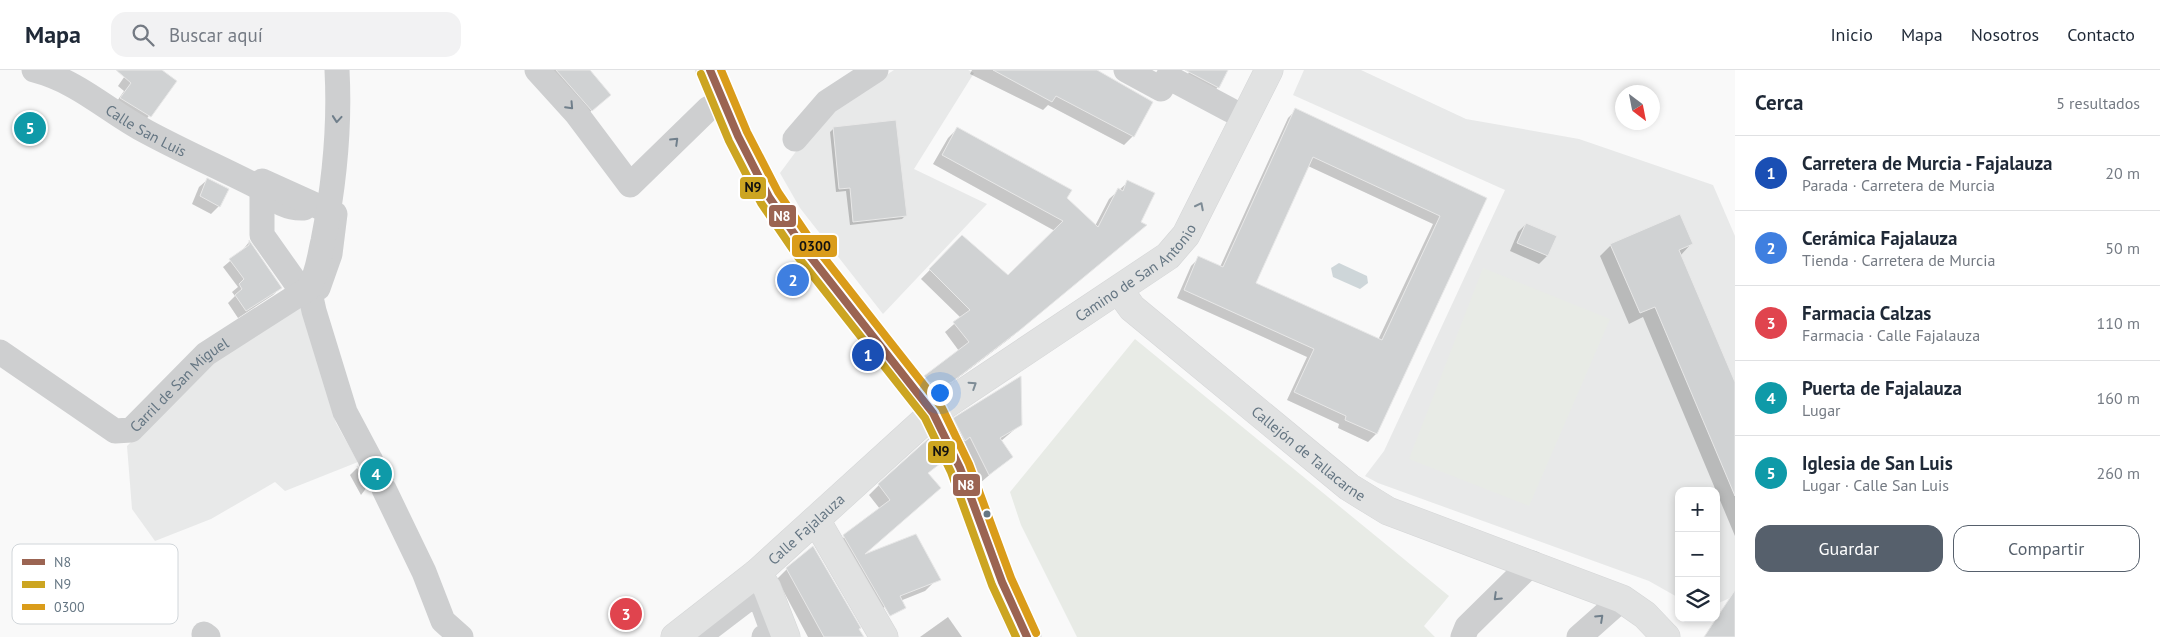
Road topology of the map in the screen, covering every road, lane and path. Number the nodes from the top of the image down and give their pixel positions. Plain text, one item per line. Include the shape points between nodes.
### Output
1 (34, 70) edge
2 (337, 70) edge
3 (537, 70) edge
4 (710, 70) edge
5 (876, 70) edge
6 (1269, 70) edge
7 (1138, 73) edge
8 (724, 102) junction
9 (1230, 110) dead end
10 (795, 139) dead end
11 (260, 188) junction
12 (328, 215) junction
13 (309, 288) junction
14 (1120, 290) junction
15 (0, 352) edge
16 (933, 413) junction
17 (370, 459) tunnel mouth
18 (384, 489) tunnel mouth
19 (816, 520) junction
20 (1532, 563) junction
21 (756, 573) junction
22 (1622, 598) junction
23 (776, 630) edge
24 (460, 637) edge
25 (675, 637) edge
26 (698, 637) edge
27 (884, 637) edge
28 (1027, 637) edge
29 (1463, 637) edge
30 (1579, 637) edge
31 (1666, 637) edge

1 - 11 street, Calle San Luis via 57,76 84,90 146,132
2 -> 12 street via 339,100
3 -> 8 street via 576,113 630,185 709,108
4 - 8 main road
5 - 10 street via 827,102
14 -> 6 main road, Camino de San Antonio via 1168,256 1186,235
7 - 9 street via 1161,89 1168,77
8 - 16 main road via 753,168 786,222
11 - 12 street, Calle San Luis via 269,197 293,209 304,208
11 - 12 street via 262,181
11 - 13 street via 262,235 296,283
12 - 13 street, Carril de San Miguel via 335,214 330,254 318,288
13 - 15 street, Carril de San Miguel via 206,354 131,430 115,431
13 - 17 street via 345,412
16 -> 14 main road, Camino de San Antonio
14 - 20 main road, Callejón de Tallacarne via 1132,308 1349,487 1388,511
16 - 19 main road, Calle Fajalauza
16 - 28 main road via 960,464 1003,584
18 - 24 street via 424,572 443,621
19 - 21 main road, Calle Fajalauza
19 - 27 main road
20 - 22 main road, Callejón de Tallacarne
20 -> 29 street via 1467,626
21 - 23 main road via 767,588
21 - 25 main road, Calle Fajalauza
30 -> 22 street
22 - 31 main road, Callejón de Tallacarne via 1645,615
23 - 26 street via 774,635 762,602 749,598

